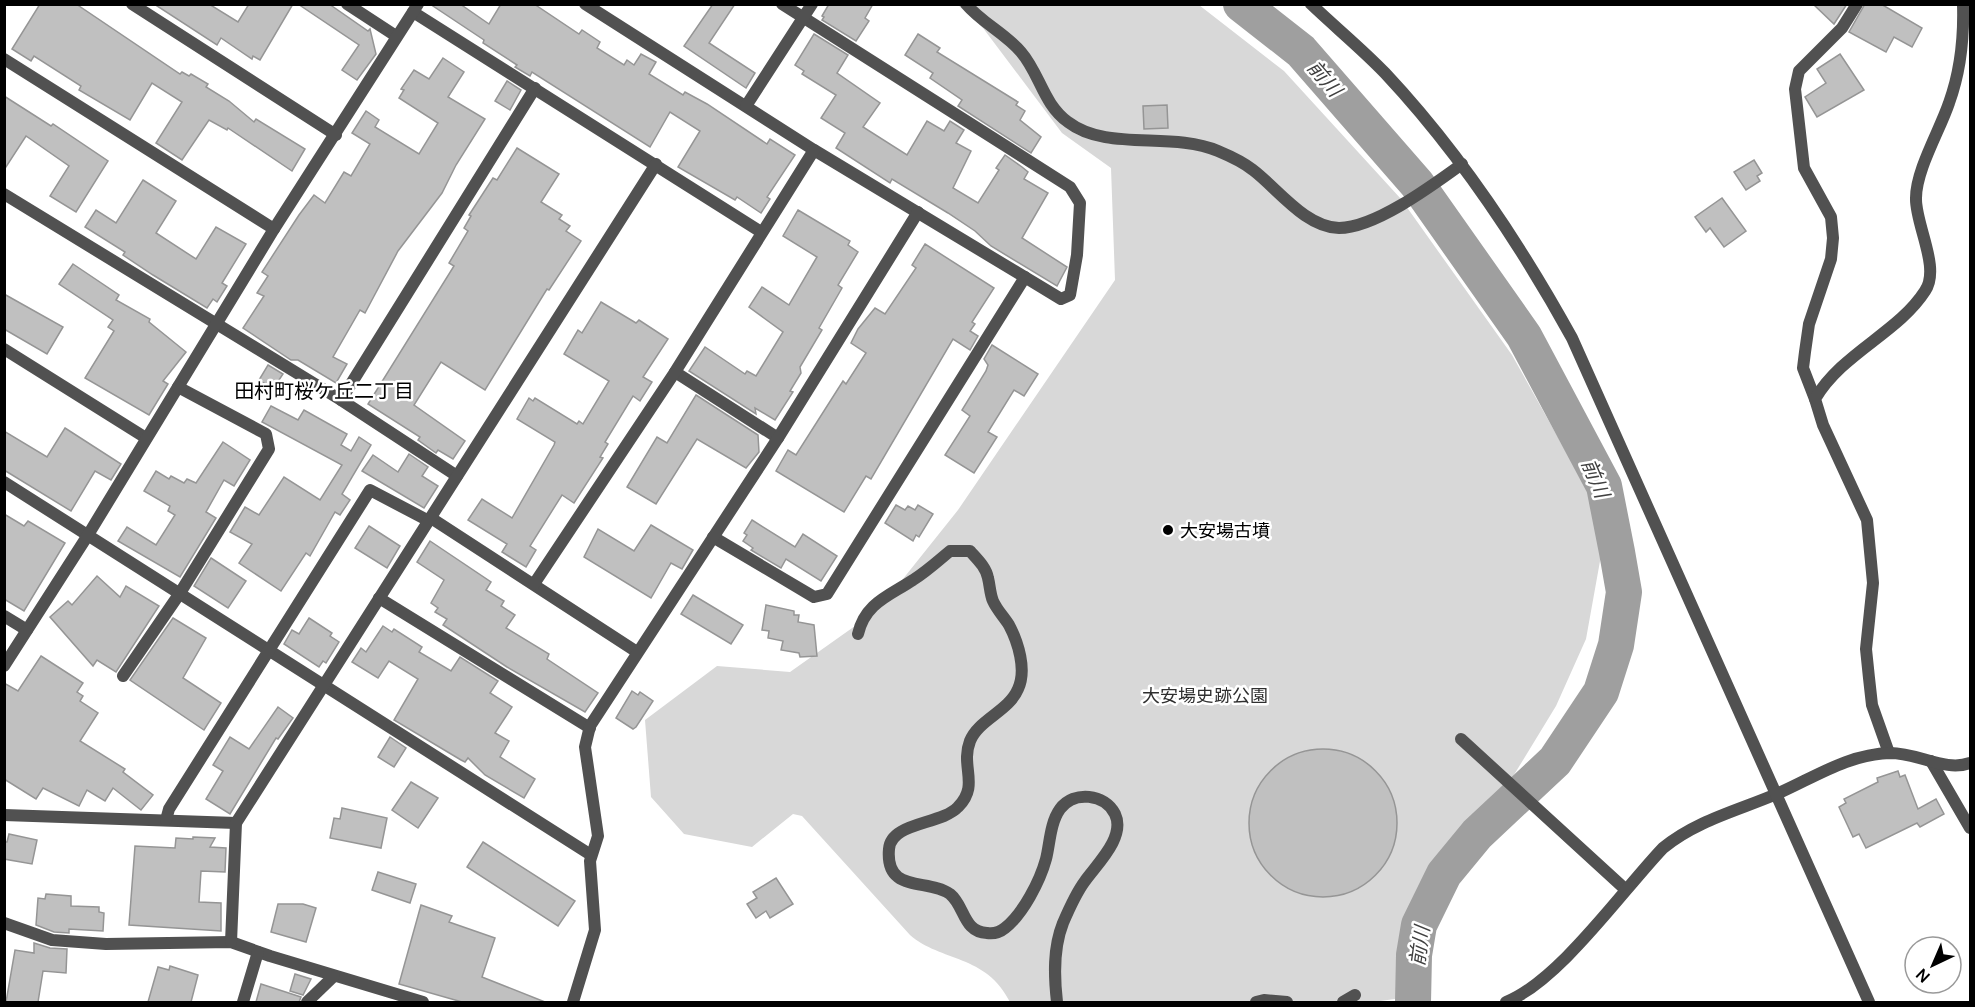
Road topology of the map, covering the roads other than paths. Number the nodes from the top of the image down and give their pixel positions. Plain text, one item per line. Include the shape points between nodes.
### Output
1 (132, 4) edge
2 (347, 4) edge
3 (585, 4) edge
4 (782, 4) edge
5 (812, 4) edge
6 (966, 4) edge
7 (1311, 4) edge
8 (1857, 4) edge
9 (1963, 4) edge
10 (415, 8) edge
11 (803, 18) junction
12 (396, 36) junction
13 (4, 59) edge
14 (536, 87) junction
15 (746, 106) junction
16 (336, 135) junction
17 (814, 150) junction
18 (656, 164) junction
19 (1462, 164) junction
20 (4, 194) edge
21 (918, 212) junction
22 (274, 229) junction
23 (761, 232) junction
24 (1024, 277) junction
25 (216, 324) junction
26 (4, 349) edge
27 (675, 372) junction
28 (177, 387) junction
29 (341, 399) junction
30 (1815, 399) junction
31 (146, 438) junction
32 (778, 438) junction
33 (457, 476) junction
34 (4, 482) edge
35 (430, 520) junction
36 (88, 535) junction
37 (713, 537) junction
38 (534, 584) junction
39 (180, 593) junction
40 (379, 598) junction
41 (4, 616) edge
42 (27, 630) junction
43 (858, 634) dead end
44 (271, 650) junction
45 (637, 652) junction
46 (4, 666) edge
47 (123, 676) dead end
48 (326, 684) junction
49 (590, 728) junction
50 (1461, 738) dead end
51 (1889, 753) junction
52 (1931, 761) junction
53 (1971, 763) edge
54 (1777, 794) junction
55 (4, 814) edge
56 (166, 820) junction
57 (236, 823) junction
58 (1971, 828) edge
59 (591, 855) junction
60 (1625, 889) junction
61 (4, 923) edge
62 (231, 942) junction
63 (258, 952) junction
64 (334, 976) junction
65 (1355, 995) dead end
66 (243, 1002) edge
67 (307, 1002) edge
68 (423, 1002) edge
69 (573, 1002) edge
70 (1057, 1002) edge
71 (1256, 1002) edge
72 (1287, 1002) edge
73 (1343, 1002) edge
74 (1506, 1002) edge
75 (1869, 1002) edge

1 - 16 street
2 - 12 street
3 - 15 street
4 - 11 street
5 - 11 street
6 - 19 street via 1019,49 1052,108 1075,127 1113,138 1177,140 1216,150 1247,166 1312,219 1330,227 1352,226 1394,209
7 - 19 street via 1384,73
8 - 30 street via 1842,28 1799,71 1795,88 1804,168 1831,217 1833,238 1831,259 1809,324 1803,368
9 - 30 street via 1964,26 1954,86 1916,196 1930,266 1928,285 1912,306 1833,374
10 - 12 street
10 - 14 street
11 - 15 street
11 - 24 street via 1070,186 1080,203 1070,295 1060,299
12 - 16 street
13 - 22 street
14 - 18 street
14 - 29 street
15 - 17 street
16 - 22 street
17 - 21 street
17 - 23 street
18 - 23 street
18 - 33 street
19 - 54 street via 1529,260 1572,338
20 - 25 street
21 - 24 street
21 - 32 street
22 - 25 street
23 - 27 street
24 - 37 street via 827,594 814,597
25 - 28 street
25 - 29 street
26 - 31 street
27 - 32 street
27 - 38 street
28 - 31 street
28 - 39 street via 266,434 270,449
29 - 33 street
30 - 51 street via 1825,431 1867,520 1873,583 1866,650 1872,705
31 - 36 street
32 - 37 street
33 - 35 street
34 - 36 street
35 - 38 street
35 - 40 street
35 - 44 street via 370,490
36 - 39 street
36 - 42 street
37 - 45 street
38 - 45 street
39 - 44 street
39 - 47 street
40 - 48 street
40 - 49 street
41 - 42 street
42 - 46 street
43 - 70 street via 873,605 950,551 970,551 985,568 994,604 1009,624 1018,646 1018,690 972,737 965,759 970,788 966,798 942,818 900,832 889,848 890,861 894,873 902,880 951,895 973,928 992,933 1011,922 1028,897 1045,862 1061,808 1080,797 1109,805 1118,825 1115,835 1074,900 1059,937
44 - 48 street
44 - 56 street via 169,809
45 - 49 street
48 - 57 street
48 - 59 street
49 - 59 street via 585,747 598,836
50 - 60 street
51 - 52 street
51 - 54 street via 1863,756 1834,766
52 - 53 street via 1960,767
52 - 58 street
54 - 60 street via 1685,831 1663,848
54 - 75 street
55 - 56 street
56 - 57 street
57 - 62 street
59 - 69 street via 595,930
60 - 74 street via 1546,975
61 - 62 street via 52,940 105,944
62 - 63 street
63 - 64 street
63 - 66 street
64 - 67 street
64 - 68 street
65 - 73 street
71 - 72 street

